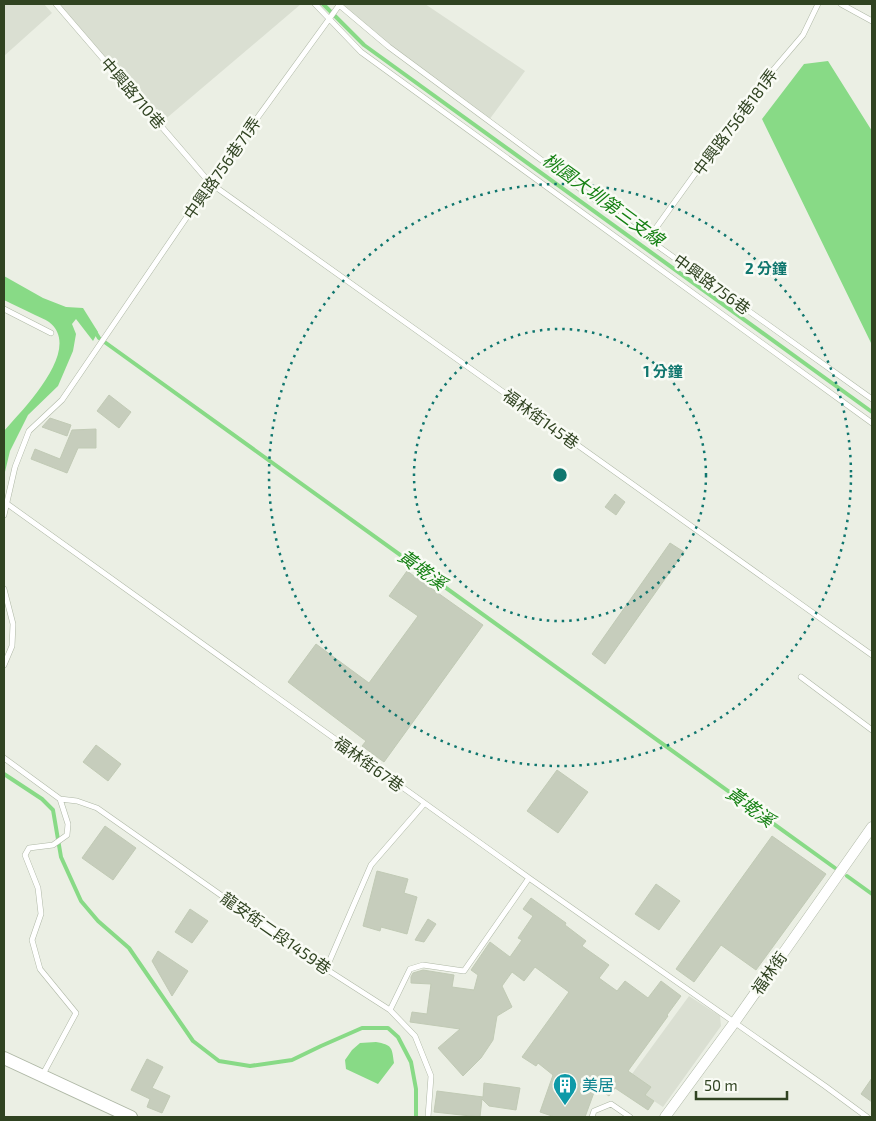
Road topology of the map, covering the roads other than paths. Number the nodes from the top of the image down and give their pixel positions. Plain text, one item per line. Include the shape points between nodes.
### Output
1 (56, 4) edge
2 (315, 4) edge
3 (339, 4) edge
4 (818, 4) edge
5 (841, 4) edge
6 (330, 18) junction
7 (872, 21) edge
8 (210, 183) junction
9 (648, 239) junction
10 (4, 309) edge
11 (51, 333) dead end
12 (872, 399) edge
13 (872, 423) edge
14 (6, 503) junction
15 (4, 515) edge
16 (4, 589) edge
17 (872, 656) edge
18 (4, 666) edge
19 (801, 678) dead end
20 (872, 730) edge
21 (4, 758) edge
22 (60, 799) junction
23 (424, 804) junction
24 (872, 827) edge
25 (529, 878) junction
26 (326, 969) junction
27 (390, 1010) junction
28 (734, 1023) junction
29 (4, 1058) edge
30 (42, 1076) junction
31 (131, 1117) edge
32 (428, 1117) edge
33 (592, 1117) edge
34 (630, 1117) edge
35 (665, 1117) edge
36 (867, 1117) edge

1 - 8 lane, 中興路710巷
2 - 6 lane
3 - 6 lane, 中興路756巷71弄
3 - 9 lane, 中興路756巷 via 389,47
4 - 9 lane, 中興路756巷181弄 via 803,36 751,96
5 - 7 lane
6 - 8 lane, 中興路756巷71弄
6 - 13 lane via 360,52
8 - 14 lane, 中興路756巷71弄 via 62,400 29,431 14,467
8 - 17 lane, 福林街145巷
9 - 12 lane, 中興路756巷
10 - 11 lane
14 - 15 lane, 中興路756巷71弄
14 - 23 lane, 福林街67巷
16 - 18 lane via 13,624 12,646
19 - 20 lane
21 - 22 lane
22 - 26 lane, 龍安街二段1459巷 via 97,808
22 - 30 lane via 68,824 67,835 53,845 29,848 25,854 38,888 41,914 32,940 40,970 76,1012
23 - 25 lane, 福林街67巷
23 - 26 lane via 371,865
24 - 28 street, 福林街
25 - 27 lane via 464,971 423,965 410,969
25 - 28 lane, 福林街67巷
26 - 27 lane, 龍安街二段1459巷
27 - 32 lane, 龍安街二段1459巷 via 415,1036 431,1076
28 - 35 street, 福林街
28 - 36 lane, 福林街67巷
29 - 30 street
30 - 31 street
33 - 34 lane via 594,1111 610,1104

